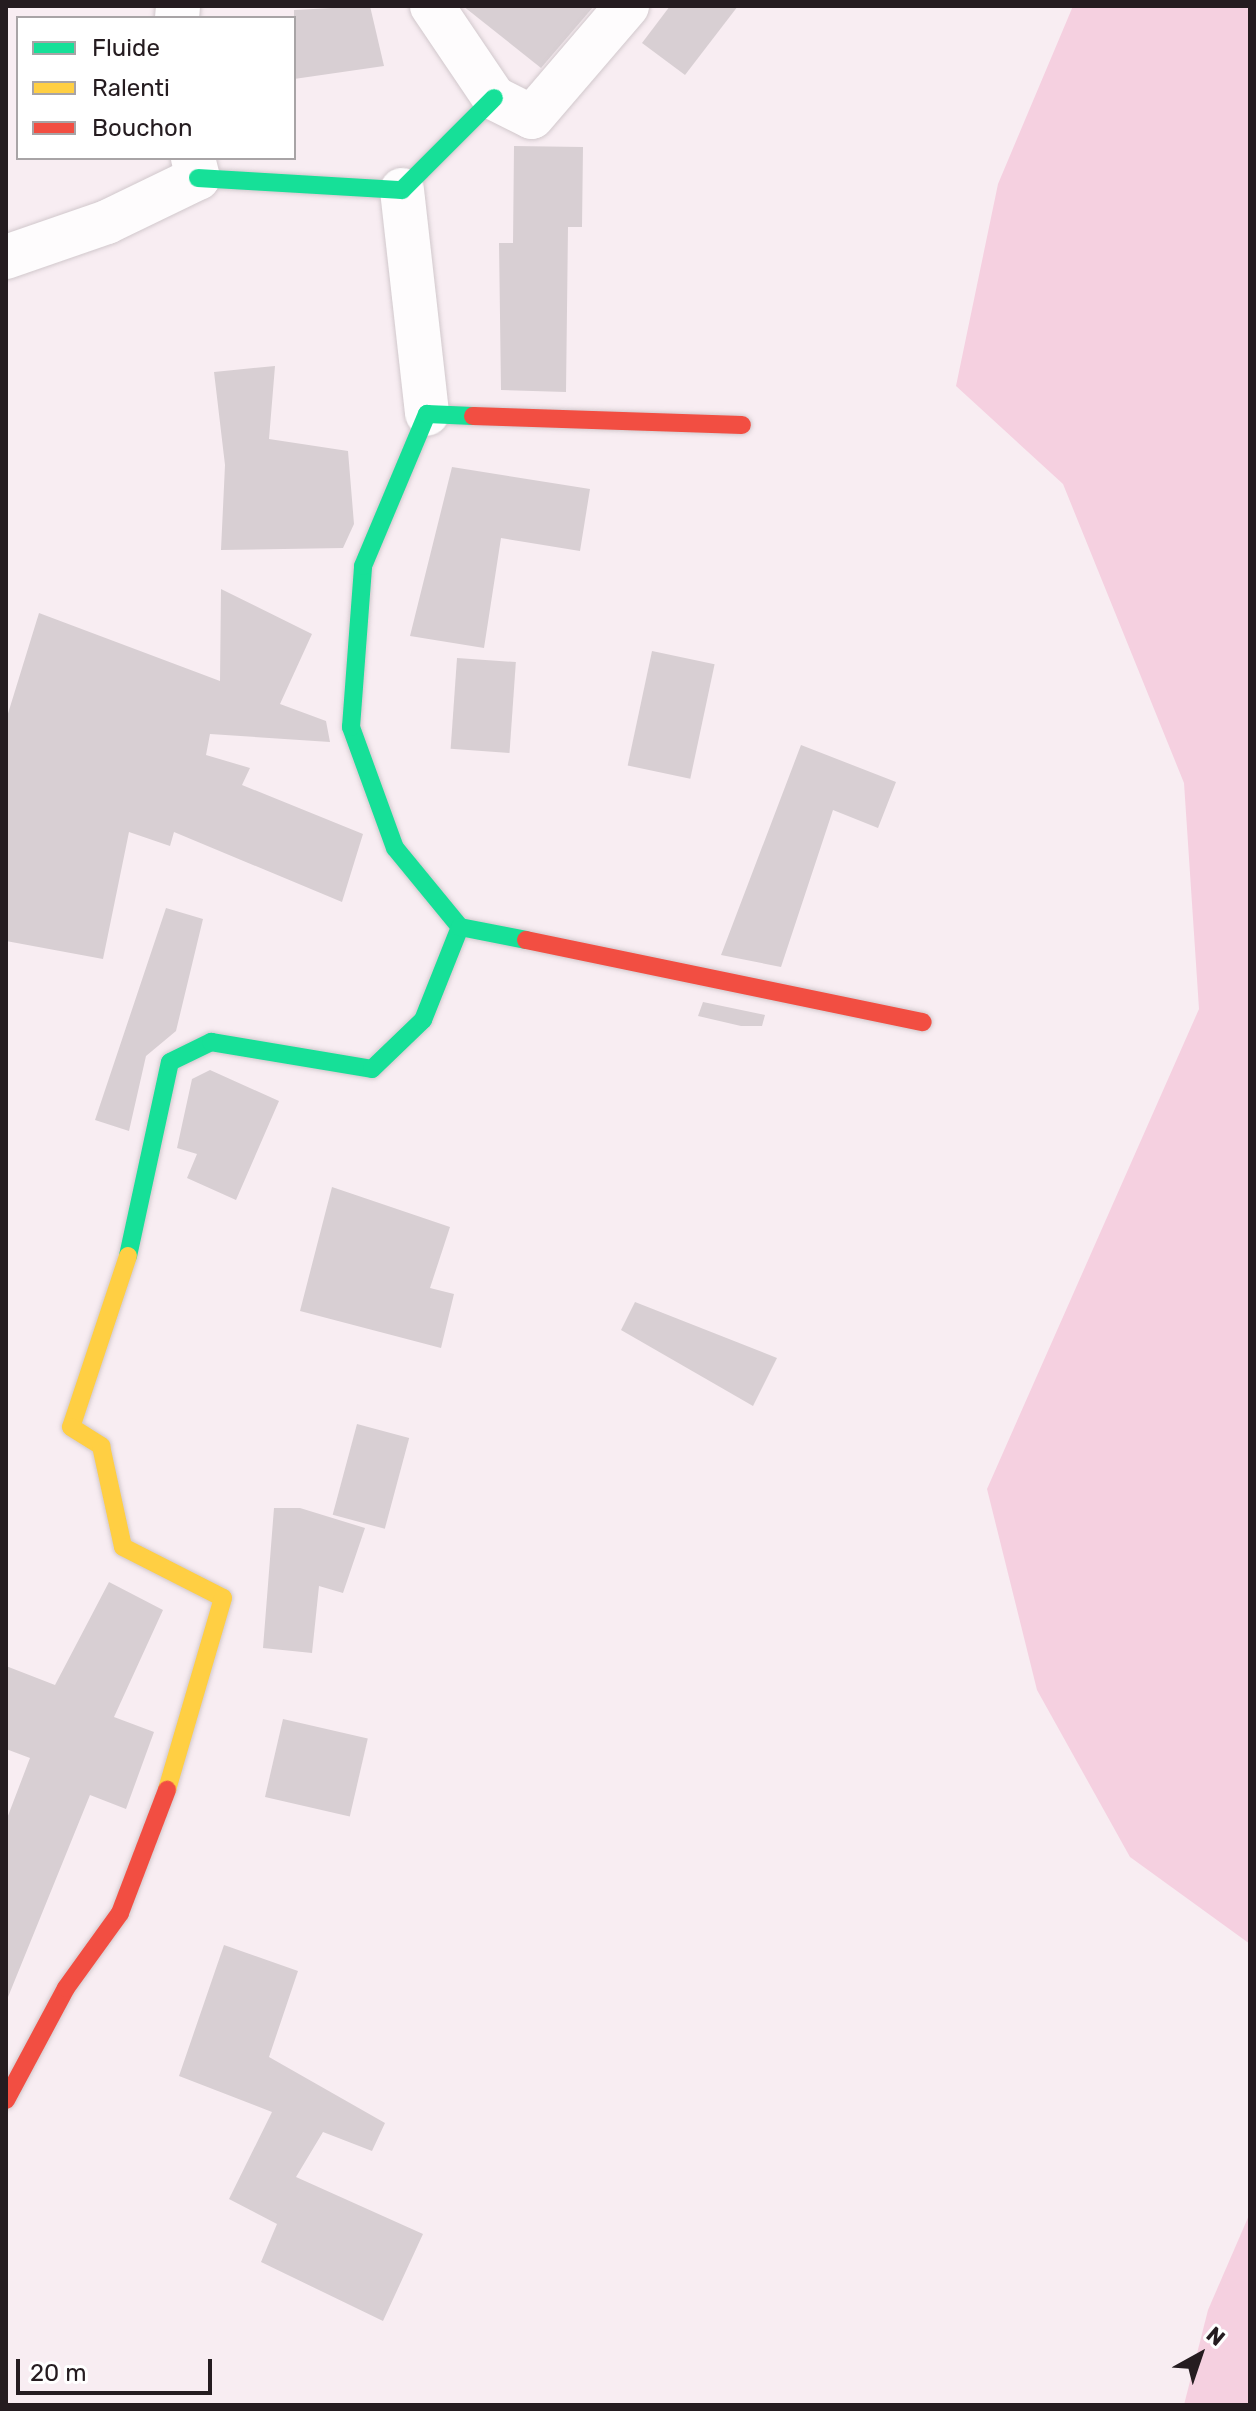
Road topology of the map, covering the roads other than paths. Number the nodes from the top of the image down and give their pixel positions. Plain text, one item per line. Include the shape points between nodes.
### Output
1 (432, 6) edge
2 (627, 6) edge
3 (494, 98) junction
4 (195, 168) edge
5 (402, 190) junction
6 (6, 257) edge
7 (427, 414) junction
8 (742, 425) dead end
9 (460, 927) junction
10 (923, 1022) dead end
11 (6, 2100) edge

1 - 3 street
2 - 3 street via 532,117
3 - 5 street
4 - 5 street
4 - 6 street via 107,222
5 - 7 street
7 - 8 street
7 - 9 street via 363,566 351,727 395,848
9 - 10 street
9 - 11 street via 423,1020 372,1069 211,1042 170,1062 120,1294 71,1427 101,1446 123,1547 223,1598 173,1775 120,1913 66,1988

